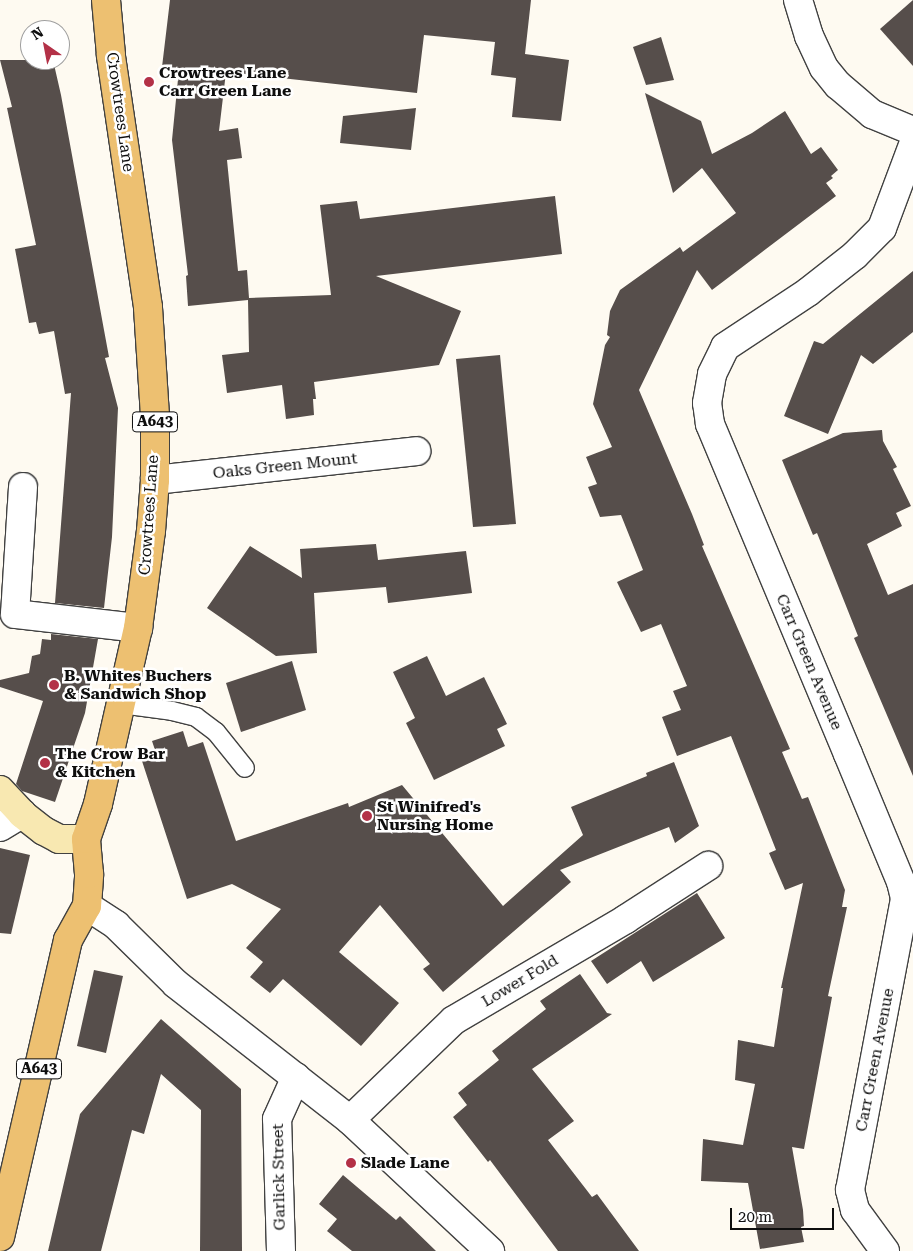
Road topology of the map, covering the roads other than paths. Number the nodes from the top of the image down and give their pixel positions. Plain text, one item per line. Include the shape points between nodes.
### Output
1 (106, 0) edge
2 (798, 0) edge
3 (913, 131) edge
4 (913, 145) edge
5 (416, 451) dead end
6 (155, 480) junction
7 (23, 487) dead end
8 (138, 628) junction
9 (121, 704) junction
10 (245, 768) dead end
11 (0, 790) edge
12 (6, 823) edge
13 (86, 839) junction
14 (708, 866) dead end
15 (87, 906) junction
16 (296, 1077) junction
17 (350, 1120) junction
18 (0, 1237) edge
19 (281, 1251) edge
20 (490, 1251) edge
21 (885, 1251) edge

1 - 6 main road, Crowtrees Lane / A643 via 111,55 148,307 155,416
2 - 3 street via 824,68 838,85 872,114
4 - 21 street, Carr Green Avenue via 882,228 855,255 808,292 725,347 712,374 707,403 710,424 905,898 850,1190 855,1210
5 - 6 street, Oaks Green Mount
6 - 8 main road, Crowtrees Lane / A643
7 - 8 street via 15,614
8 - 9 main road, Crowtrees Lane / A643
9 - 10 lane via 196,717 216,732
9 - 13 main road, Crowtrees Lane / A643 via 98,804
11 - 12 street
12 - 13 street via 34,825 59,839
13 - 15 main road, Crowtrees Lane / A643
14 - 17 street, Lower Fold via 626,919 454,1020
15 - 16 street via 116,925 176,984
15 - 18 main road, A643 via 68,940
16 - 17 street
16 - 19 street, Garlick Street via 277,1120
17 - 20 street

